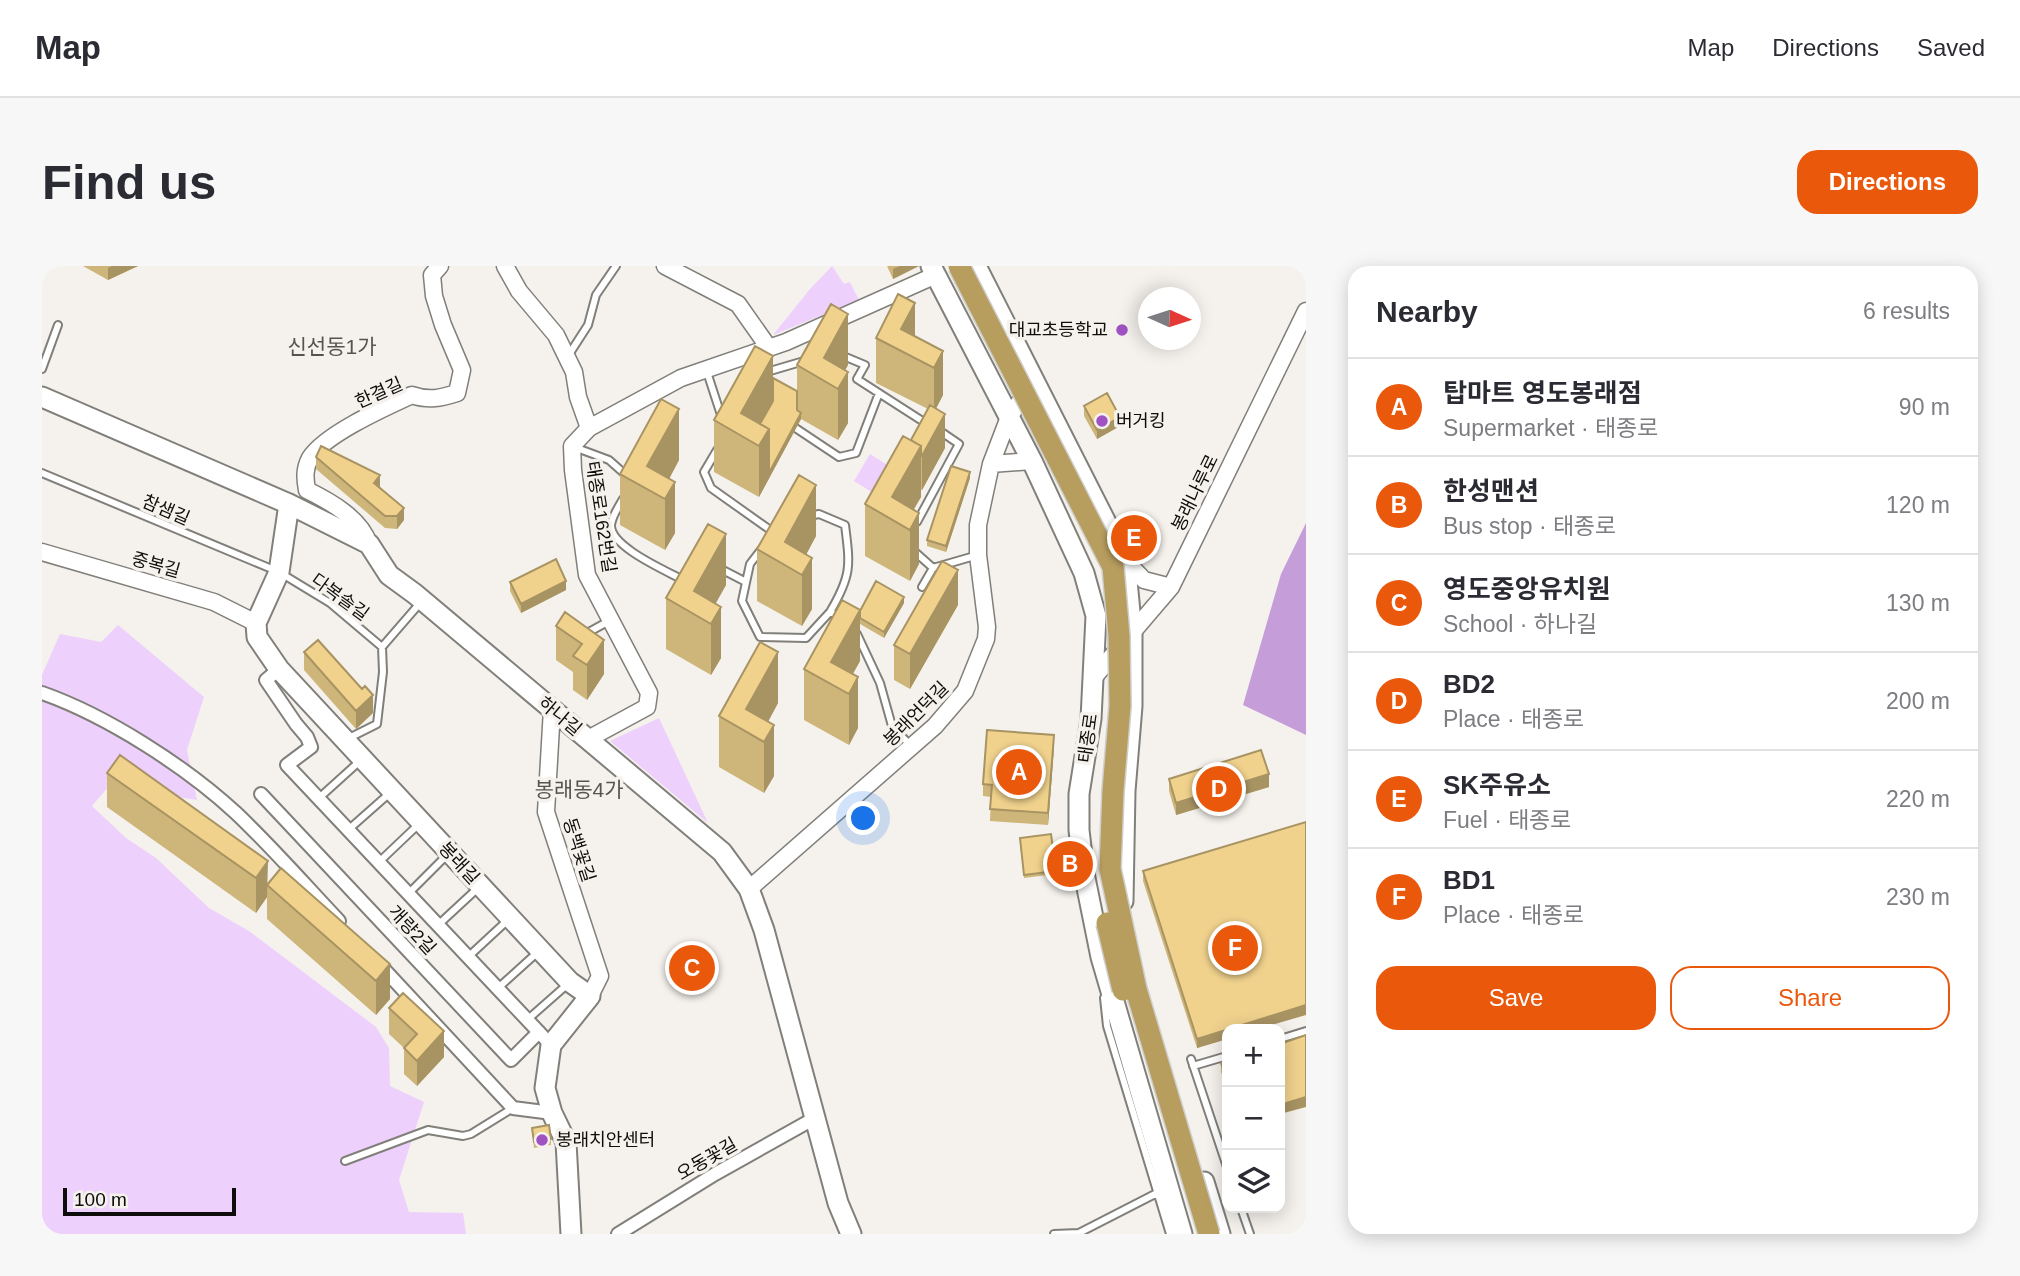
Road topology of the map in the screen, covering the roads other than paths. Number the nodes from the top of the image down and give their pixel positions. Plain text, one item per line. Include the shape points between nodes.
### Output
1 (440, 266) edge
2 (505, 266) edge
3 (617, 266) edge
4 (665, 266) edge
5 (959, 266) edge
6 (976, 266) edge
7 (938, 269) edge
8 (1306, 311) edge
9 (58, 325) dead end
10 (769, 348) junction
11 (834, 352) edge
12 (567, 357) junction
13 (808, 359) edge
14 (42, 369) edge
15 (707, 370) junction
16 (770, 371) dead end
17 (1034, 382) junction
18 (879, 393) junction
19 (42, 397) edge
20 (721, 415) edge
21 (1009, 417) junction
22 (784, 420) edge
23 (589, 428) junction
24 (723, 439) edge
25 (572, 446) junction
26 (1032, 461) junction
27 (991, 464) junction
28 (42, 473) edge
29 (289, 503) junction
30 (795, 519) edge
31 (912, 532) edge
32 (906, 543) edge
33 (369, 544) junction
34 (42, 552) edge
35 (978, 555) junction
36 (1125, 560) junction
37 (709, 563) edge
38 (933, 568) junction
39 (279, 572) junction
40 (746, 582) junction
41 (690, 584) edge
42 (922, 587) dead end
43 (1171, 587) junction
44 (422, 600) junction
45 (830, 612) junction
46 (610, 620) junction
47 (256, 623) junction
48 (589, 632) edge
49 (1132, 633) junction
50 (382, 647) junction
51 (279, 669) junction
52 (1095, 676) junction
53 (42, 692) edge
54 (552, 709) junction
55 (588, 739) junction
56 (345, 740) junction
57 (912, 747) junction
58 (363, 759) junction
59 (392, 791) junction
60 (261, 794) dead end
61 (319, 798) junction
62 (421, 821) junction
63 (348, 830) junction
64 (450, 852) junction
65 (379, 862) junction
66 (481, 886) junction
67 (750, 889) junction
68 (409, 893) junction
69 (511, 918) junction
70 (438, 925) junction
71 (344, 926) edge
72 (540, 949) junction
73 (372, 956) edge
74 (468, 957) junction
75 (1101, 957) junction
76 (570, 982) junction
77 (498, 988) junction
78 (590, 996) junction
79 (527, 1020) junction
80 (1306, 1031) edge
81 (1285, 1037) edge
82 (545, 1039) junction
83 (1222, 1057) edge
84 (513, 1108) junction
85 (552, 1113) junction
86 (815, 1118) junction
87 (1222, 1152) edge
88 (345, 1161) dead end
89 (1157, 1193) junction
90 (1243, 1213) edge
91 (1079, 1233) edge
92 (571, 1234) edge
93 (618, 1234) edge
94 (851, 1234) edge
95 (1054, 1234) edge
96 (1170, 1234) edge
97 (1182, 1234) edge
98 (1194, 1234) edge
99 (1209, 1234) edge
100 (1220, 1234) edge
101 (1250, 1234) edge

1 - 33 street, 한결길 via 432,275 434,296 463,370 457,393 424,399 412,395 389,405 322,444 309,460 307,490 330,501 364,531
2 - 12 street
3 - 12 lane via 596,295 589,325
4 - 10 street via 738,304
5 - 99 highway, bridge via 1113,567 1120,706 1110,869 1136,989
6 - 17 main road
7 - 10 street, 태종로162번길
7 - 21 main road, 태종로
7 - 98 highway, bridge via 1099,571 1107,611 1107,656 1095,864 1114,959
8 - 43 street, 봉래나루로
9 - 14 lane
10 - 15 street, 태종로162번길
11 - 18 lane via 864,365 857,379
12 - 23 street
13 - 16 lane
15 - 20 lane
15 - 23 street, 태종로162번길 via 681,378
17 - 21 street, 봉래언덕길
17 - 36 main road
18 - 22 lane via 856,453 839,457
18 - 31 lane via 959,443
19 - 29 main road
21 - 26 main road, 태종로
21 - 27 street, 봉래언덕길
23 - 25 street, 태종로162번길
24 - 40 lane via 704,472 711,488 776,530 750,564
25 - 41 lane via 609,460 627,473 629,487 611,522 621,545
25 - 46 street, 태종로162번길 via 587,575
26 - 27 street
26 - 52 main road, 태종로 via 1087,584 1096,616
27 - 35 street, 봉래언덕길 via 978,525
28 - 39 lane, 참샘길
29 - 33 main road
29 - 39 main road
30 - 45 lane via 819,514 845,525 850,567
32 - 38 lane
33 - 44 main road, 하나길 via 389,575
34 - 47 street, 중복길 via 214,602
35 - 38 lane
35 - 57 street, 봉래언덕길 via 986,639 965,691
36 - 43 street via 1144,580
36 - 49 main road
37 - 40 lane
38 - 42 lane
39 - 47 main road
39 - 50 lane, 다복솔길 via 330,603
40 - 45 lane via 742,601 760,637 806,638
43 - 49 street, 봉래나루로
44 - 50 lane
44 - 54 main road, 하나길
45 - 57 lane via 852,623 880,682 892,726
46 - 48 lane
46 - 55 street, 태종로162번길 via 649,693 647,707
47 - 51 main road, 봉래길 via 257,637
49 - 52 street, 봉래나루로
49 - 100 main road via 1122,896 1143,988
50 - 56 lane via 377,724
51 - 56 main road, 봉래길
51 - 61 street via 266,680 311,747 288,765
52 - 75 main road, 태종로 via 1079,794 1079,830
53 - 71 street via 155,752 215,795
54 - 55 main road, 하나길
54 - 78 street, 동백꽃길 via 546,812 600,976
55 - 67 main road, 하나길 via 722,852
56 - 58 main road, 봉래길
57 - 67 street, 봉래언덕길
58 - 59 main road, 봉래길
58 - 61 lane
59 - 62 main road, 봉래길
59 - 63 lane
60 - 82 street, 개량2길 via 511,1060
61 - 63 street
62 - 64 main road, 봉래길
62 - 65 lane
63 - 65 street
64 - 66 main road, 봉래길
64 - 68 lane
65 - 68 street
66 - 69 main road, 봉래길
66 - 70 lane
67 - 86 main road, 하나길
68 - 70 street
69 - 72 main road, 봉래길
69 - 74 lane
70 - 74 street
72 - 76 main road, 봉래길
72 - 77 lane
73 - 84 street
74 - 77 street
75 - 89 lane via 1107,1026
75 - 97 main road, 태종로
76 - 78 main road, 봉래길
76 - 79 lane
77 - 79 street
78 - 82 main road
79 - 82 street
80 - 81 lane
82 - 85 main road via 545,1088
83 - 87 lane via 1192,1063
84 - 85 street
84 - 88 lane via 471,1134 428,1130
85 - 92 main road via 566,1142
86 - 93 street, 오동꽃길
86 - 94 main road, 하나길
89 - 91 lane
89 - 96 lane
90 - 101 lane
91 - 95 lane

